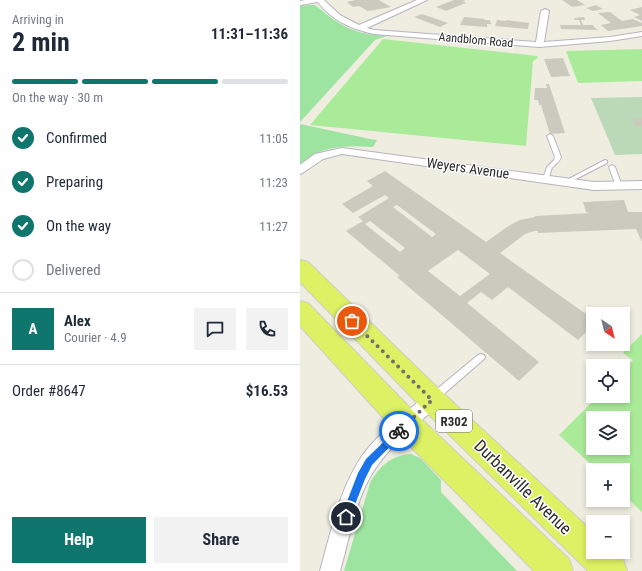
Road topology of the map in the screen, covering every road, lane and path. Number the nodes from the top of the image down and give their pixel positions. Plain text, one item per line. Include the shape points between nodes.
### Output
1 (320, 0) edge
2 (423, 0) edge
3 (300, 3) edge
4 (545, 11) dead end
5 (360, 28) junction
6 (642, 34) edge
7 (539, 45) junction
8 (550, 136) dead end
9 (606, 162) dead end
10 (612, 167) dead end
11 (300, 170) edge
12 (546, 179) junction
13 (566, 182) junction
14 (642, 185) edge
15 (619, 186) junction
16 (300, 268) edge
17 (300, 310) edge
18 (481, 357) dead end
19 (432, 400) junction
20 (407, 424) junction
21 (330, 571) edge
22 (557, 571) edge
23 (611, 571) edge

1 - 3 street
1 - 5 street, Aandblom Road via 349,24
2 - 5 street
4 - 7 street
5 - 7 street, Aandblom Road via 374,32
6 - 7 street, Aandblom Road
8 - 12 lane via 558,157 550,167
9 - 13 lane
10 - 15 lane
11 - 12 street, Weyers Avenue via 319,156 342,150
12 - 13 street, Weyers Avenue
13 - 15 street, Weyers Avenue
14 - 15 street, Weyers Avenue
16 - 19 main road, Durbanville Avenue / R302
17 - 20 main road, R302
18 - 19 lane
19 - 20 street
19 - 23 main road, Durbanville Avenue / R302
20 - 21 street via 369,462 361,476 350,503
20 - 22 main road, R302

